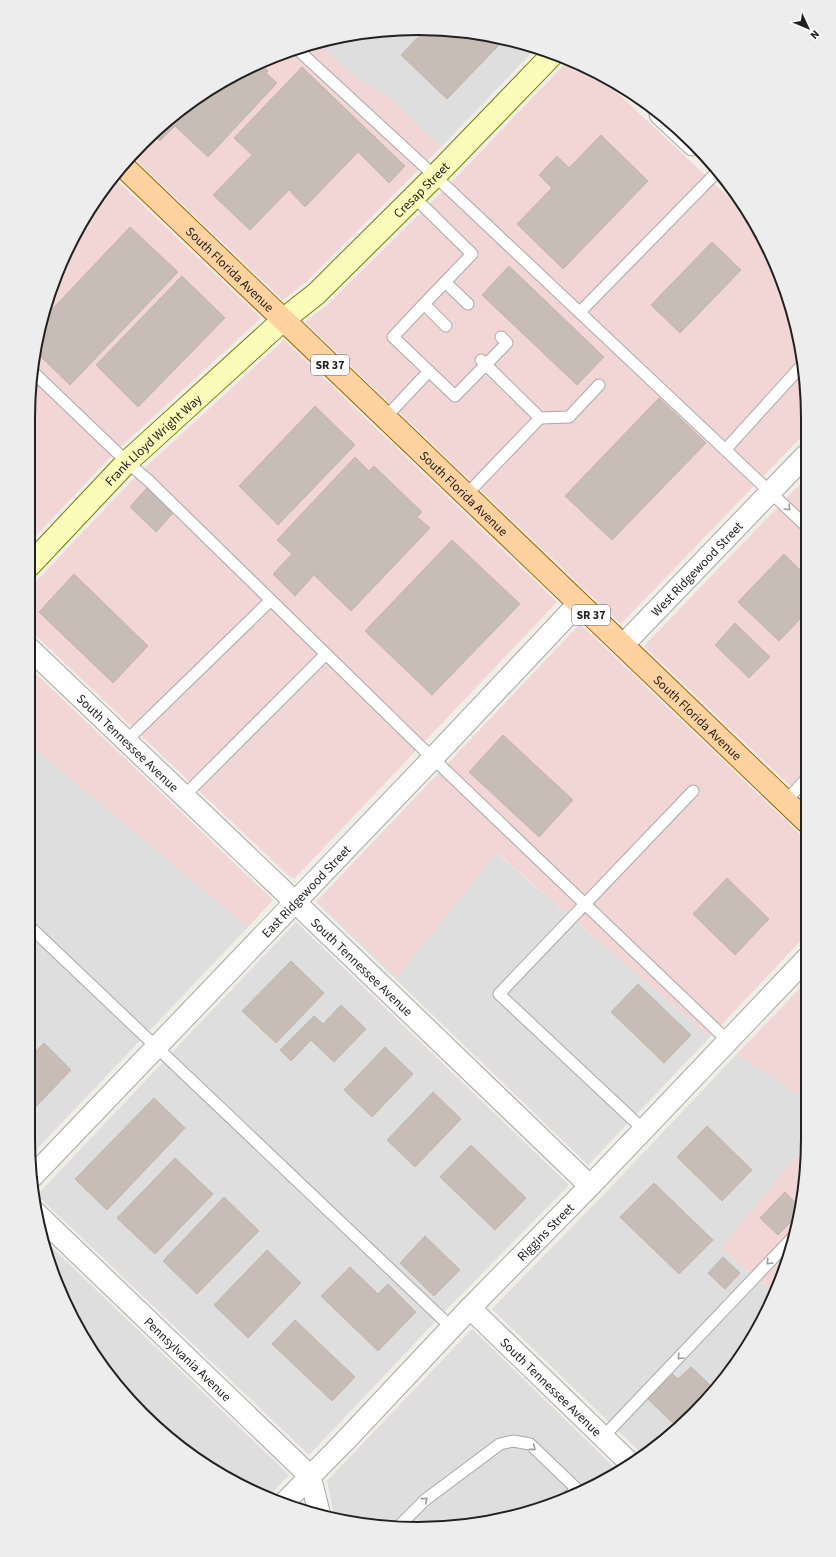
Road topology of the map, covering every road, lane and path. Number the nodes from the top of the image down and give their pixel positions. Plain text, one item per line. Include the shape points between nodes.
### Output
1 (301, 53) edge
2 (549, 58) edge
3 (127, 169) edge
4 (714, 175) edge
5 (435, 176) junction
6 (414, 197) junction
7 (445, 282) junction
8 (424, 304) junction
9 (468, 304) dead end
10 (580, 312) junction
11 (283, 320) junction
12 (446, 326) dead end
13 (501, 337) dead end
14 (483, 362) junction
15 (798, 369) edge
16 (429, 371) junction
17 (37, 376) edge
18 (599, 385) dead end
19 (385, 418) junction
20 (540, 418) junction
21 (726, 449) junction
22 (801, 460) edge
23 (127, 462) junction
24 (771, 492) junction
25 (466, 495) junction
26 (801, 521) edge
27 (35, 560) edge
28 (271, 600) junction
29 (579, 603) junction
30 (623, 645) junction
31 (326, 654) junction
32 (35, 655) edge
33 (126, 740) junction
34 (433, 758) junction
35 (801, 784) edge
36 (693, 790) dead end
37 (184, 796) junction
38 (786, 801) junction
39 (801, 815) edge
40 (294, 901) junction
41 (584, 903) junction
42 (35, 932) edge
43 (801, 963) edge
44 (728, 1041) junction
45 (156, 1046) junction
46 (644, 1130) junction
47 (37, 1172) edge
48 (590, 1186) junction
49 (44, 1220) edge
50 (786, 1244) edge
51 (470, 1308) junction
52 (452, 1328) junction
53 (603, 1437) junction
54 (627, 1460) edge
55 (310, 1476) junction
56 (575, 1488) edge
57 (288, 1499) edge
58 (318, 1509) edge
59 (403, 1521) edge

1 - 5 lane
2 - 5 street, Cresap Street
3 - 11 main road, South Florida Avenue / SR 37
4 - 10 lane
5 - 6 street, Cresap Street
5 - 10 lane
6 - 7 lane via 472,254
6 - 11 street, Cresap Street via 316,294
7 - 8 lane
7 - 9 lane
8 - 12 lane
8 - 16 lane via 393,336
10 - 21 lane
11 - 19 main road, South Florida Avenue / SR 37
11 - 23 street, Frank Lloyd Wright Way
13 - 14 lane via 507,342
14 - 16 lane via 455,396
14 - 20 lane
15 - 21 lane
16 - 19 lane
17 - 23 lane
18 - 20 lane via 569,417
19 - 25 main road, South Florida Avenue / SR 37
20 - 25 lane
21 - 24 lane
22 - 24 street, West Ridgewood Street
23 - 27 street, Frank Lloyd Wright Way
23 - 28 lane
24 -> 26 lane
24 - 30 street, West Ridgewood Street
25 - 29 main road, South Florida Avenue / SR 37
28 - 31 lane
28 - 33 lane
29 - 30 main road, South Florida Avenue / SR 37
29 - 34 street, East Ridgewood Street
30 - 38 main road, South Florida Avenue / SR 37
31 - 34 lane
31 - 37 lane
32 - 33 street, South Tennessee Avenue
33 - 37 street, South Tennessee Avenue
34 - 40 street, East Ridgewood Street
34 - 41 lane
35 - 38 lane
36 - 41 lane
37 - 40 street, South Tennessee Avenue
38 - 39 main road, South Florida Avenue / SR 37
40 - 45 street, East Ridgewood Street
40 - 48 street, South Tennessee Avenue
41 - 44 lane
41 - 46 lane via 499,994
42 - 45 lane
43 - 44 street, Riggins Street
44 - 46 street, Riggins Street
45 - 47 street, East Ridgewood Street
45 - 52 lane
46 - 48 street, Riggins Street
48 - 51 street, Riggins Street
49 - 55 street, Pennsylvania Avenue
50 -> 53 lane
51 - 52 street, Riggins Street
51 - 53 street, South Tennessee Avenue
52 - 55 street, Riggins Street
53 - 54 street, South Tennessee Avenue
55 - 57 street, Riggins Street
55 - 58 street
59 -> 56 lane via 424,1500 500,1444 513,1441 530,1444

